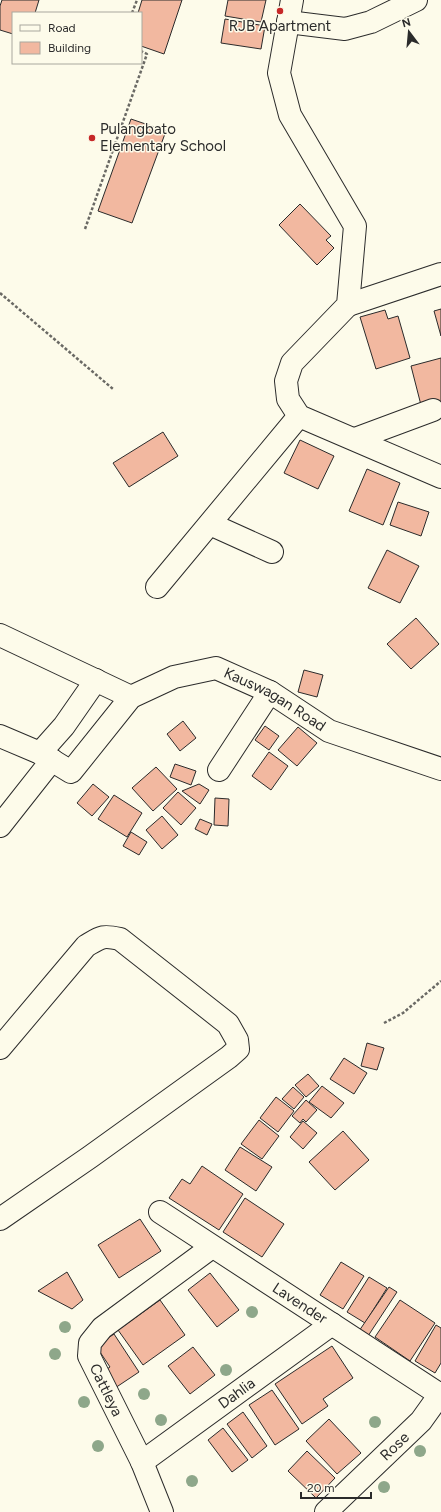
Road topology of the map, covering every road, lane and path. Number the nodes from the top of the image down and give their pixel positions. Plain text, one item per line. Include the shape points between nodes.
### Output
1 (137, 0) edge
2 (292, 0) edge
3 (416, 0) edge
4 (132, 12) edge
5 (288, 22) junction
6 (142, 52) edge
7 (85, 229) dead end
8 (441, 274) edge
9 (0, 293) edge
10 (348, 305) junction
11 (113, 389) dead end
12 (433, 410) dead end
13 (299, 416) junction
14 (355, 439) junction
15 (441, 477) edge
16 (210, 524) junction
17 (272, 552) dead end
18 (157, 587) dead end
19 (0, 635) edge
20 (96, 680) junction
21 (270, 692) junction
22 (131, 697) junction
23 (0, 736) edge
24 (46, 757) junction
25 (441, 769) edge
26 (219, 770) dead end
27 (0, 826) edge
28 (441, 981) edge
29 (384, 1023) dead end
30 (0, 1048) edge
31 (160, 1212) dead end
32 (0, 1219) edge
33 (212, 1247) junction
34 (332, 1324) junction
35 (440, 1393) edge
36 (142, 1462) junction
37 (162, 1512) edge
38 (326, 1512) edge

1 - 4 path
2 - 5 street
3 - 5 street via 371,22 345,29
5 - 10 street via 279,72 290,116 355,226
6 - 7 path via 147,54
8 - 10 street
9 - 11 path
10 - 13 street via 292,363 286,381 288,399
12 - 14 street
13 - 14 street
13 - 16 street
14 - 15 street
16 - 17 street
16 - 18 street
19 - 20 street
20 - 22 street
20 - 24 street
21 - 22 street, Kauswagan Road via 216,668 174,677
21 - 25 street, Kauswagan Road via 329,731
21 - 26 street
22 - 24 street via 71,772
23 - 24 street
24 - 27 street
28 - 29 path via 403,1013
30 - 32 street via 86,946 108,936 120,939 228,1024 238,1040 238,1049 229,1057
31 - 33 street, Lavender
33 - 34 street, Lavender
33 - 36 street, Cattleya via 102,1328 90,1343 89,1356 95,1370
34 - 35 street, Lavender
34 - 36 street, Dahlia
35 - 38 street, Rose via 421,1421
36 - 37 street, Cattleya

